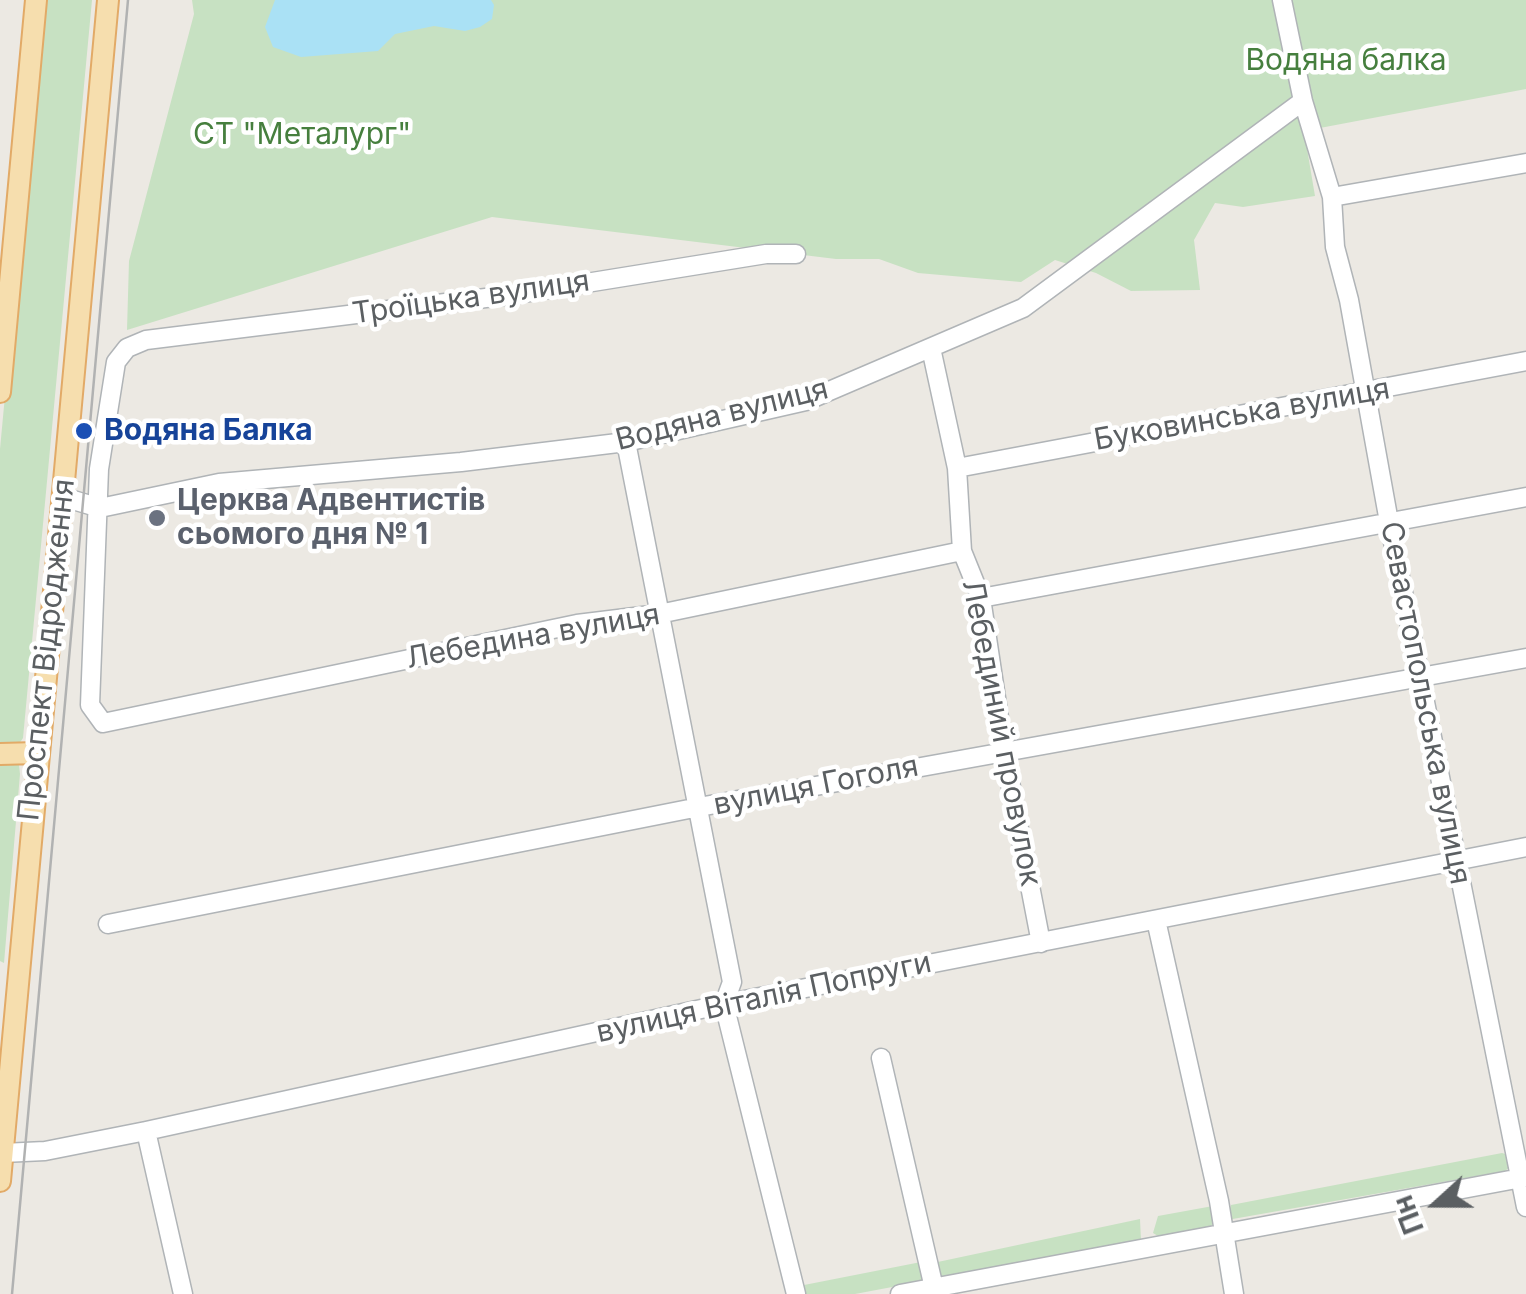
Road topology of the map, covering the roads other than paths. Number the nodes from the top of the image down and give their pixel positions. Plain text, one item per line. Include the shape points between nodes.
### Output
1 (36, 0) edge
2 (108, 0) edge
3 (1282, 0) edge
4 (1304, 101) junction
5 (1526, 163) edge
6 (1332, 197) junction
7 (796, 254) dead end
8 (931, 348) junction
9 (1526, 361) edge
10 (0, 392) edge
11 (1366, 393) junction
12 (626, 442) junction
13 (958, 468) junction
14 (63, 497) junction
15 (1526, 497) edge
16 (100, 508) junction
17 (1389, 522) junction
18 (962, 551) junction
19 (981, 598) junction
20 (659, 614) junction
21 (1526, 658) edge
22 (1420, 678) junction
23 (1004, 750) junction
24 (37, 753) junction
25 (0, 754) edge
26 (699, 807) junction
27 (1526, 847) edge
28 (1456, 858) junction
29 (1156, 920) junction
30 (108, 924) dead end
31 (1041, 943) junction
32 (8, 973) edge
33 (724, 1004) junction
34 (881, 1058) dead end
35 (146, 1132) junction
36 (3, 1153) junction
37 (1523, 1177) edge
38 (0, 1181) edge
39 (1526, 1207) edge
40 (1224, 1234) junction
41 (934, 1288) junction
42 (183, 1294) edge
43 (796, 1294) edge
44 (900, 1294) edge
45 (1234, 1294) edge

1 - 10 main road
2 - 14 main road, Проспект Відродження
3 - 4 street, Севастопольська вулиця
4 - 6 street, Севастопольська вулиця
4 - 8 street, Водяна вулиця via 1023,308
5 - 6 street
6 - 11 street, Севастопольська вулиця via 1335,248
7 - 16 street, Троїцька вулиця via 146,340 116,362 99,469
8 - 12 street, Водяна вулиця via 806,401
8 - 13 street, Лебединий провулок
9 - 11 street, Буковинська вулиця
11 - 13 street, Буковинська вулиця
11 - 17 street, Севастопольська вулиця
12 - 16 street, Водяна вулиця via 218,483
12 - 20 street
13 - 18 street, Лебединий провулок
14 - 16 street, Водяна вулиця
14 - 24 main road, Проспект Відродження
15 - 17 street
16 - 20 street, Лебедина вулиця via 90,705 104,723 577,624
17 - 19 street
17 - 22 street, Севастопольська вулиця
18 - 19 street, Лебединий провулок
18 - 20 street, Лебедина вулиця
19 - 23 street, Лебединий провулок
20 - 26 street
21 - 22 street, вулиця Гоголя
22 - 23 street, вулиця Гоголя
22 - 28 street, Севастопольська вулиця
23 - 26 street, вулиця Гоголя
23 - 31 street, Лебединий провулок
24 - 25 main road
24 - 32 main road, Проспект Відродження
26 - 30 street, вулиця Гоголя
26 - 33 street via 732,982
27 - 28 street, вулиця Віталія Попруги
28 - 29 street, вулиця Віталія Попруги
28 - 37 street, Севастопольська вулиця
29 - 31 street, вулиця Віталія Попруги
29 - 40 street
31 - 33 street, вулиця Віталія Попруги
32 - 36 main road, Проспект Відродження
33 - 35 street, вулиця Віталія Попруги
33 - 43 street
34 - 41 street
35 - 36 street, вулиця Віталія Попруги
35 - 42 street
36 - 38 main road, Проспект Відродження
37 - 39 street, Севастопольська вулиця
37 - 40 street
40 - 41 street
40 - 45 street
41 - 44 street

